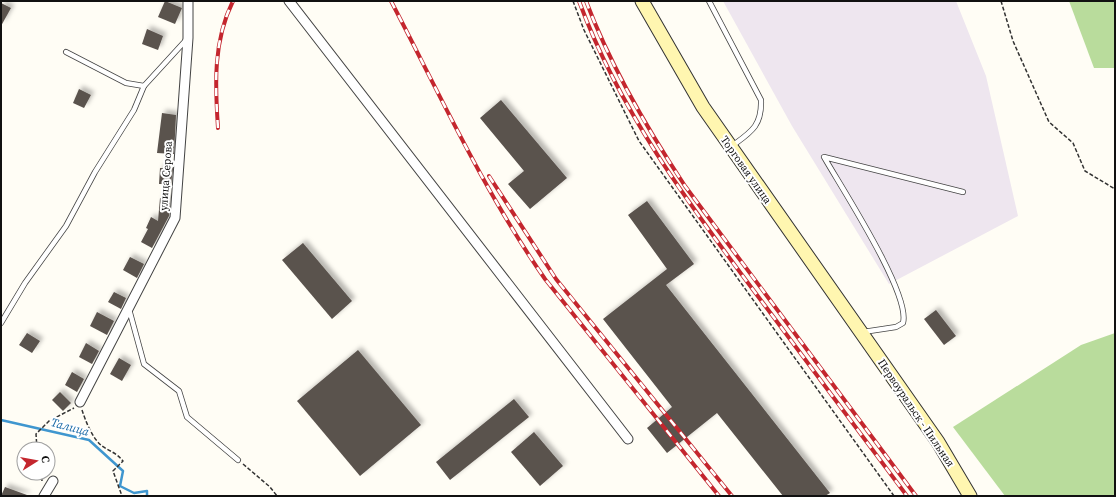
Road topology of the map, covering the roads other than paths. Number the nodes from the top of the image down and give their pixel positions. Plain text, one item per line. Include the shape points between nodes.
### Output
1 (188, 1) edge
2 (289, 1) edge
3 (642, 1) edge
4 (709, 1) edge
5 (188, 38) junction
6 (66, 52) dead end
7 (144, 86) junction
8 (730, 147) junction
9 (963, 192) dead end
10 (128, 308) junction
11 (1, 323) edge
12 (861, 332) junction
13 (80, 402) road end
14 (628, 439) dead end
15 (238, 460) road end
16 (53, 481) dead end
17 (44, 496) edge
18 (970, 496) edge

1 - 5 street, улица Серова
2 - 14 street
3 - 8 street, Торговая улица via 684,76
4 - 8 lane via 761,100 760,118 756,126
5 - 7 lane
5 - 10 street, улица Серова via 174,218
6 - 7 lane via 126,83
7 - 11 lane via 134,110 95,172 66,226 24,283
8 - 12 street, Торговая улица
9 - 12 lane via 824,157 889,271 905,317 903,324 896,327
10 - 13 street, улица Серова
10 - 15 lane via 144,364 179,391 187,417
12 - 18 street, Первоуральск - Пильная via 938,442
16 - 17 street

